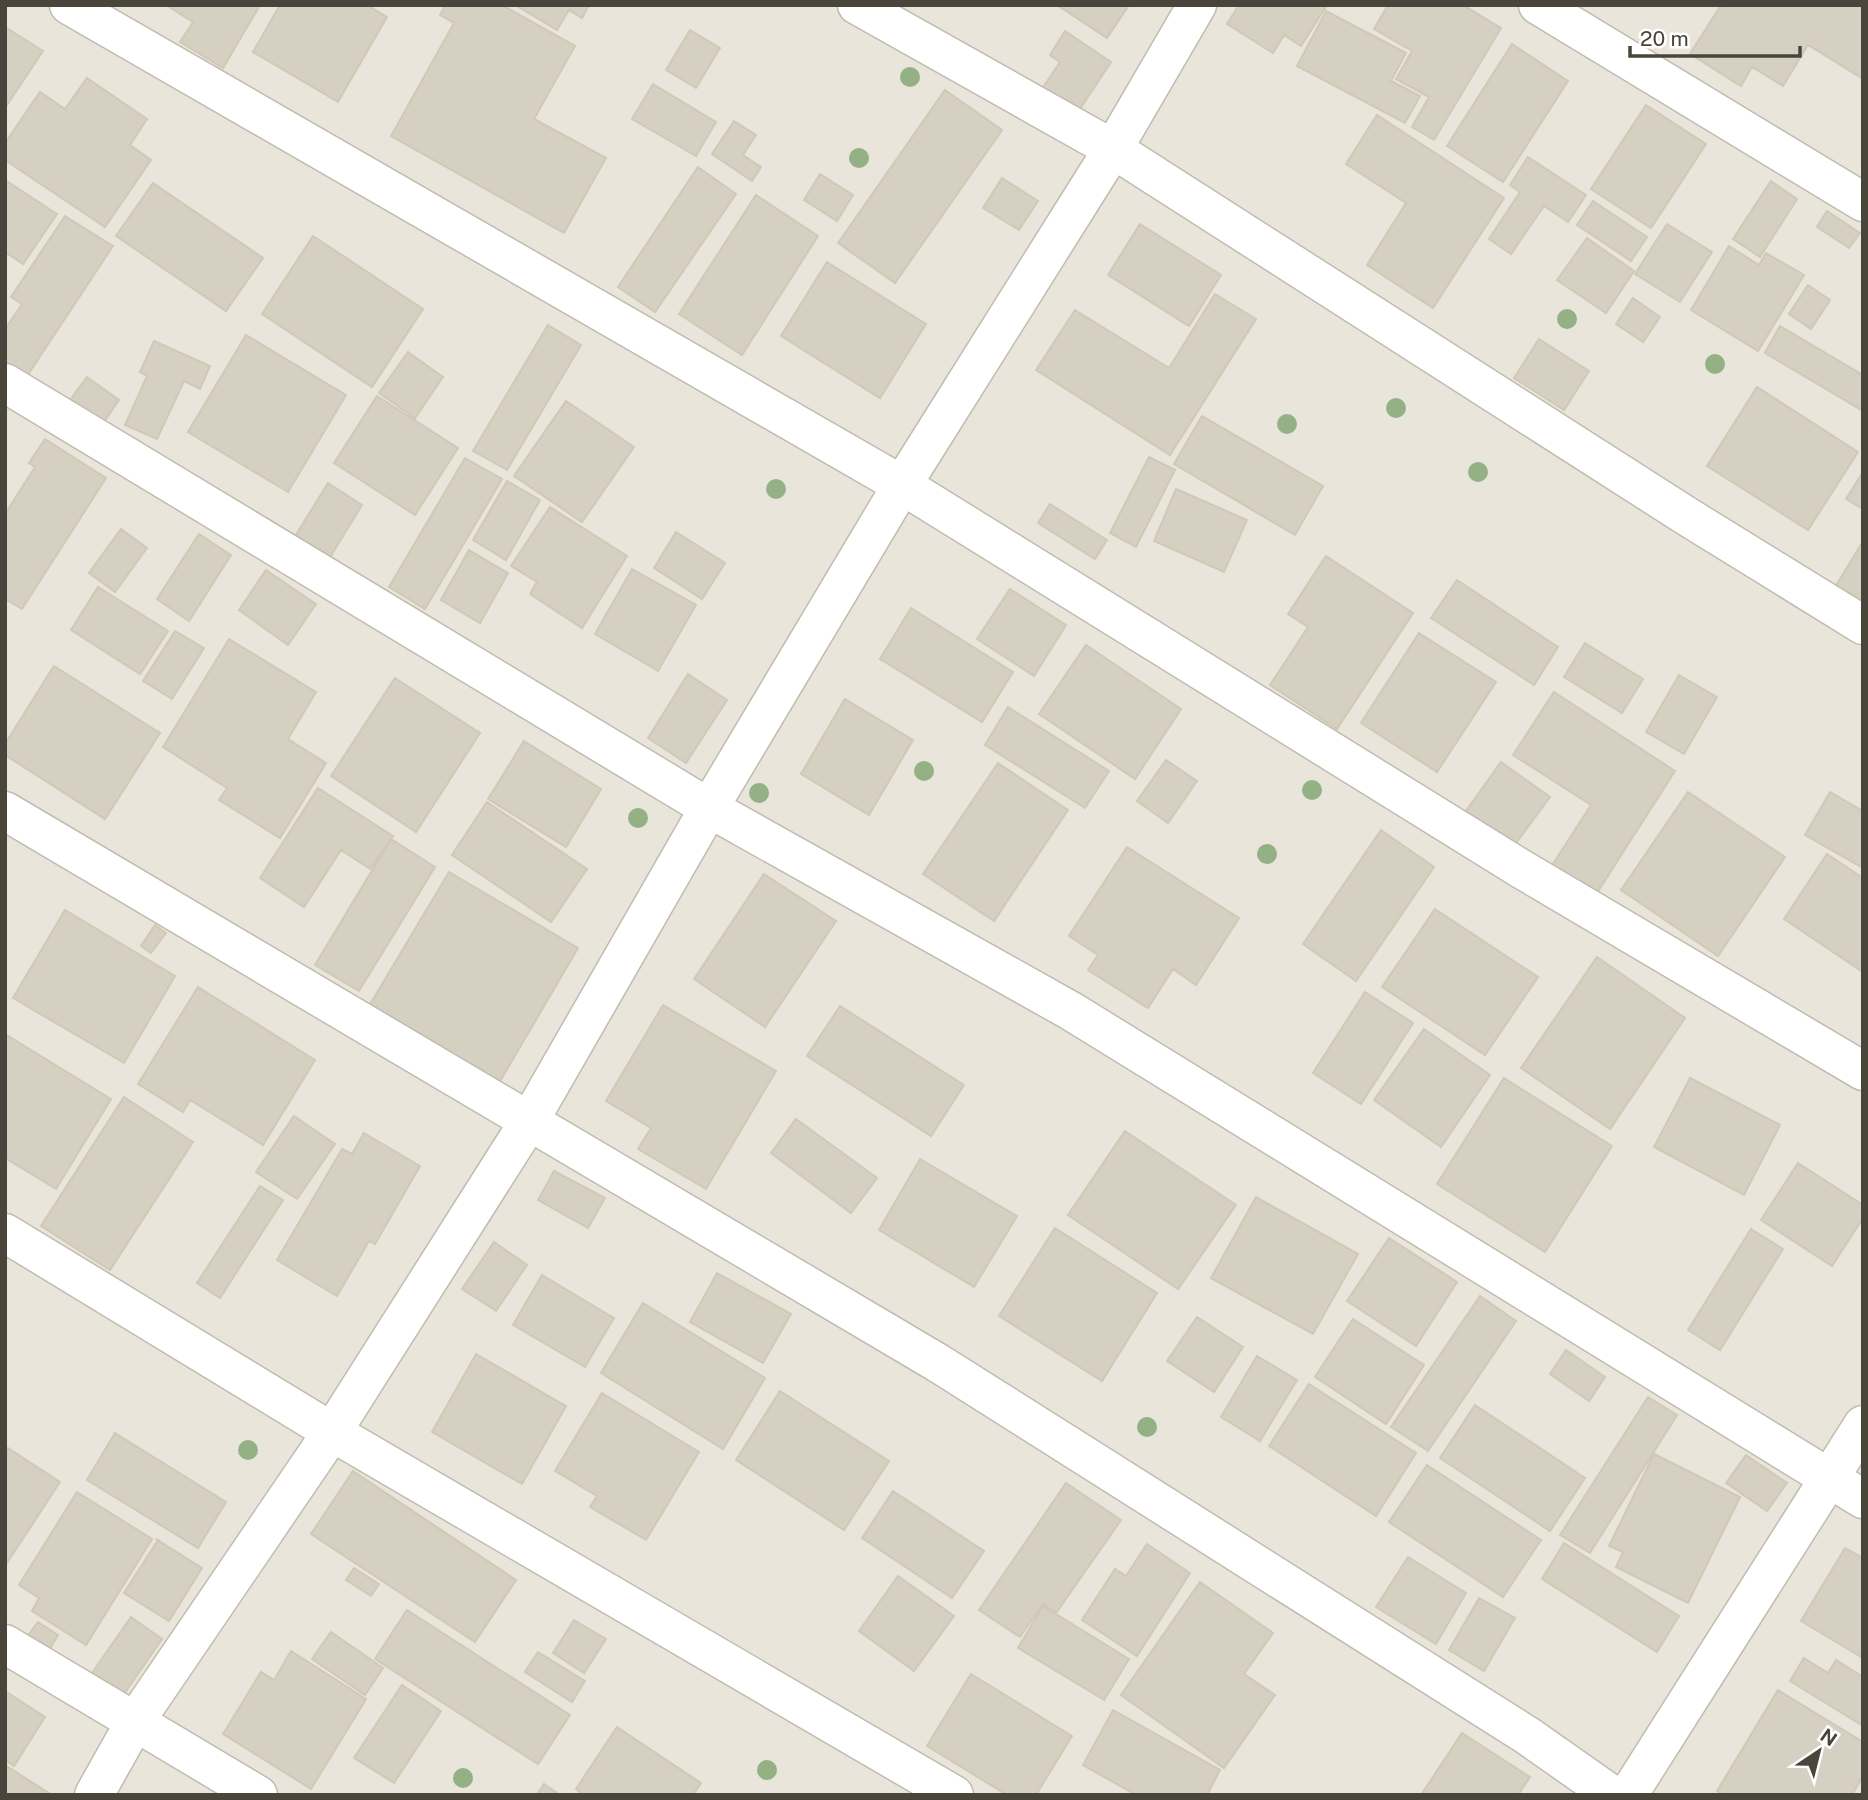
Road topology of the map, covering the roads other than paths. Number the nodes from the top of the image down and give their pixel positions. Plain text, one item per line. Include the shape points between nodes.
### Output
1 (69, 5) edge
2 (857, 5) edge
3 (1197, 5) edge
4 (1538, 5) edge
5 (1113, 149) junction
6 (1863, 202) edge
7 (5, 383) edge
8 (902, 485) junction
9 (1863, 625) edge
10 (709, 807) junction
11 (5, 811) edge
12 (1863, 1071) edge
13 (528, 1123) junction
14 (5, 1233) edge
15 (1863, 1425) edge
16 (332, 1432) junction
17 (1827, 1479) junction
18 (1863, 1499) edge
19 (5, 1644) edge
20 (136, 1720) junction
21 (93, 1795) edge
22 (258, 1795) edge
23 (954, 1795) edge
24 (1612, 1795) edge
25 (1628, 1795) edge

1 - 8 street
2 - 5 street
3 - 5 street
4 - 6 street
5 - 8 street
5 - 9 street
7 - 10 street
8 - 10 street
8 - 12 street via 1522,870
10 - 13 street
10 - 17 street via 1071,1011
11 - 13 street
13 - 16 street
13 - 24 street via 938,1363 1517,1729
14 - 16 street
15 - 17 street
16 - 20 street
16 - 23 street
17 - 18 street
17 - 25 street
19 - 20 street
20 - 21 street
20 - 22 street

